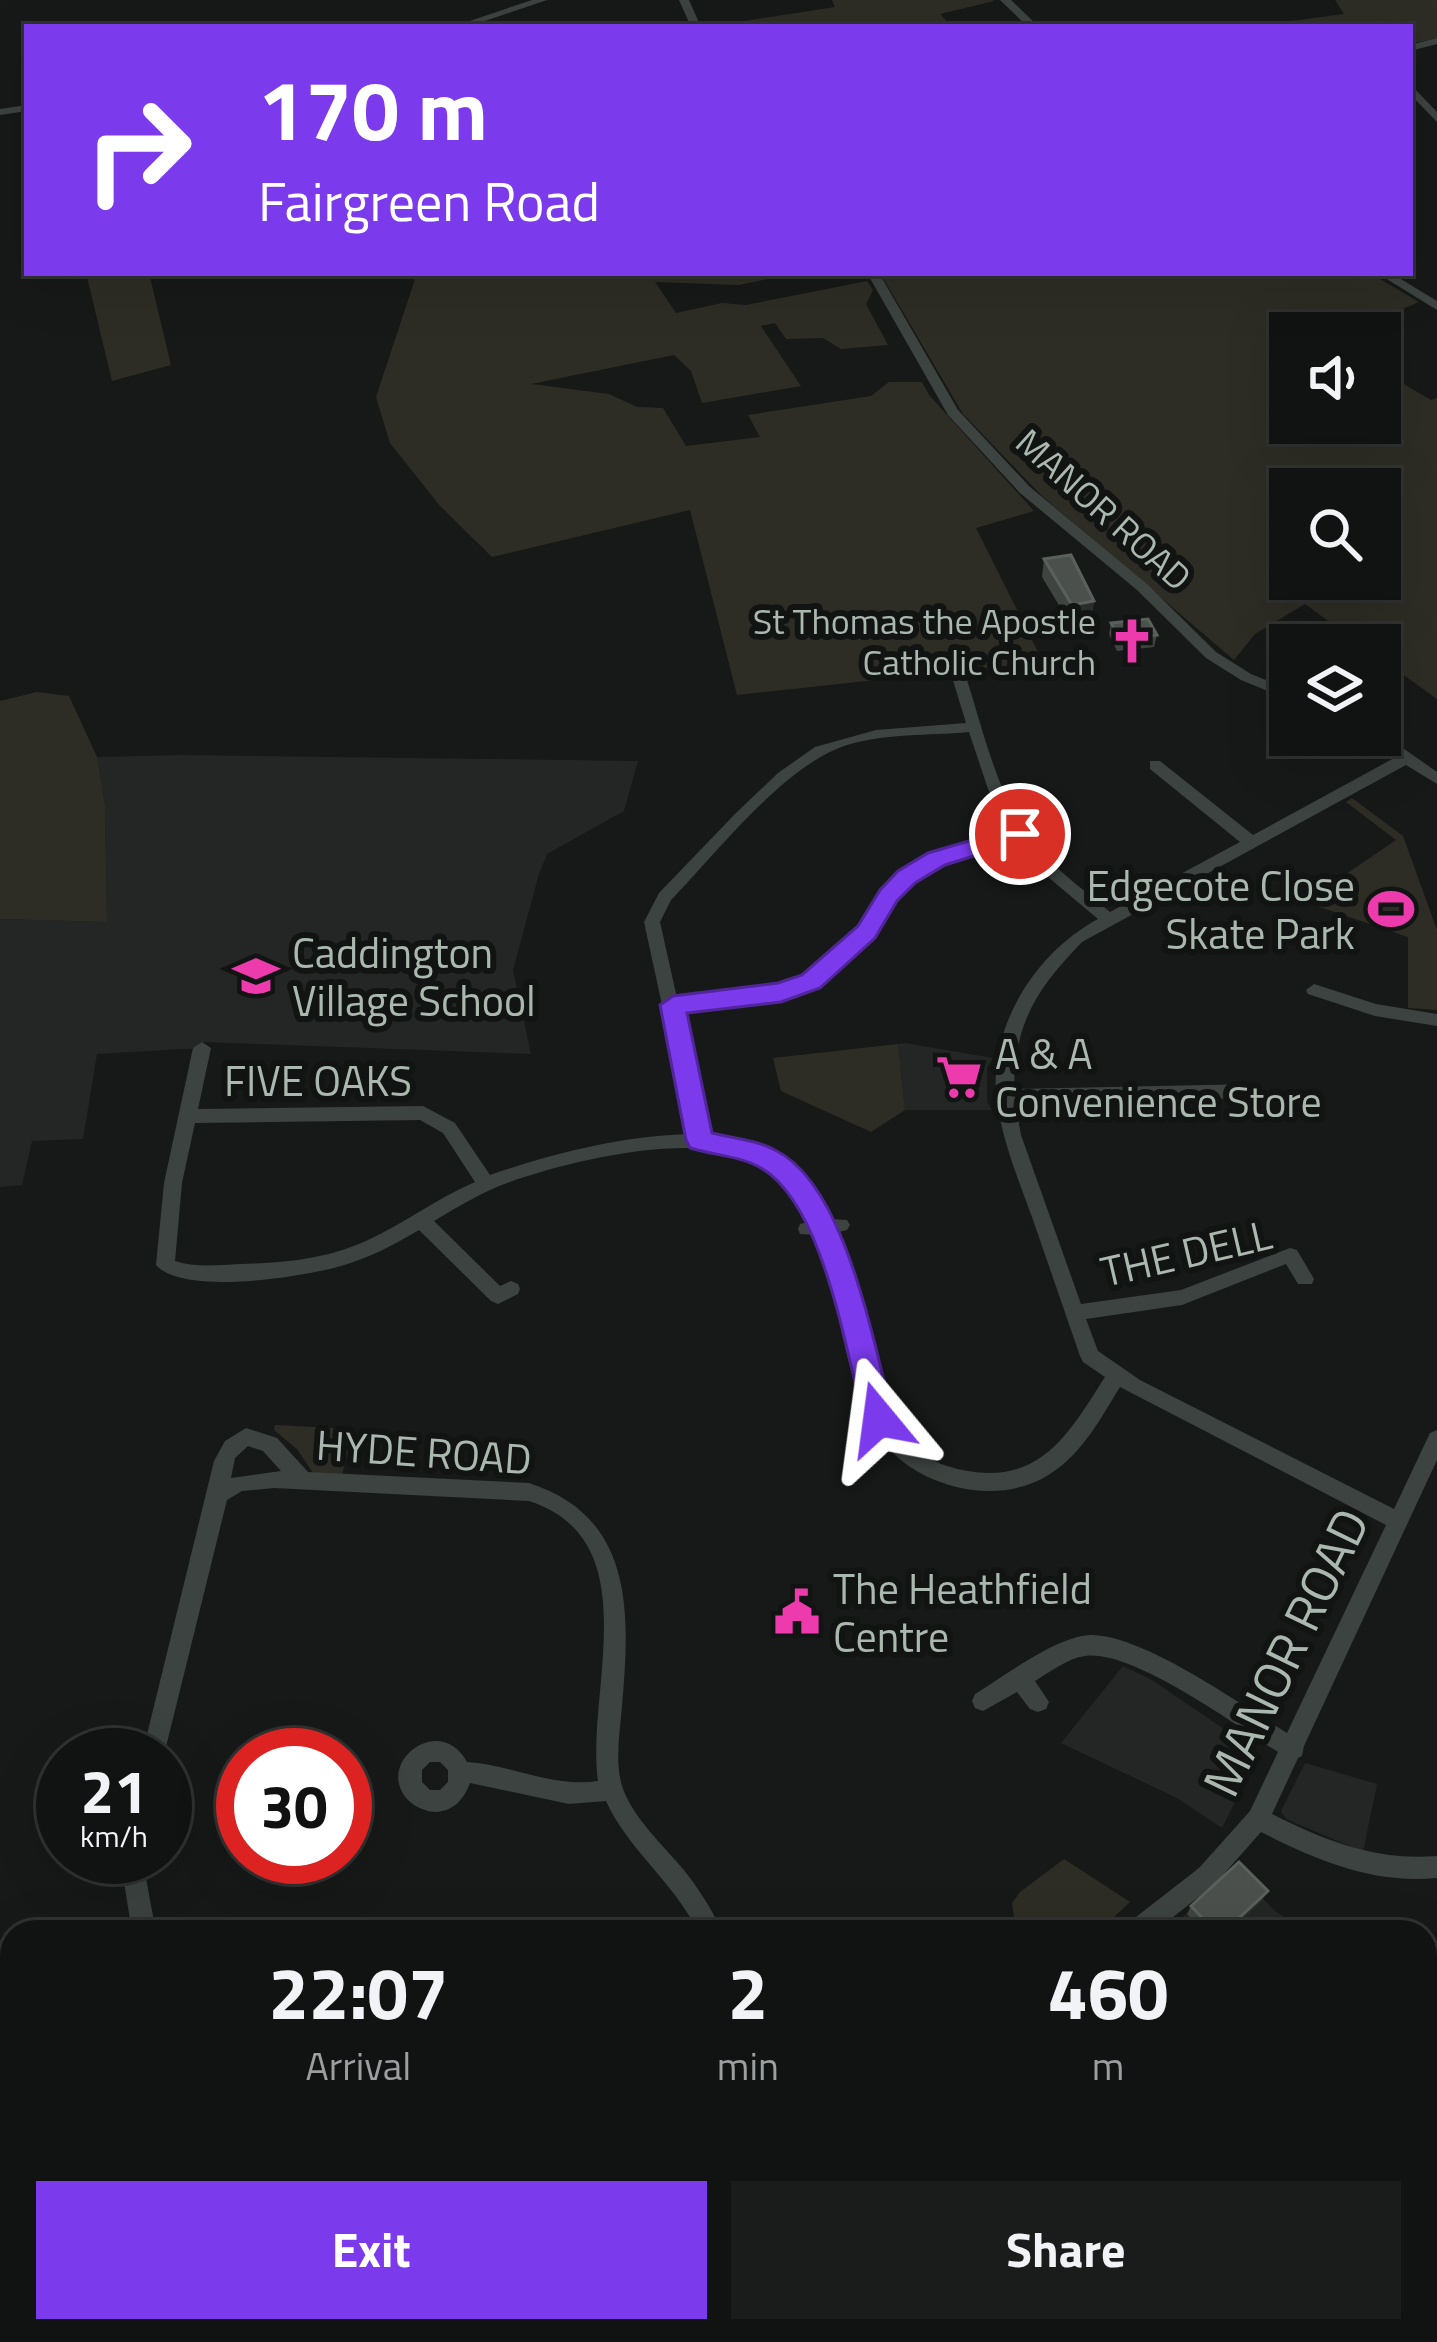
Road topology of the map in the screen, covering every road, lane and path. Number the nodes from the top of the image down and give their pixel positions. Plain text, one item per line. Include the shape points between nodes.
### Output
1 (542, 0) edge
2 (1005, 0) edge
3 (466, 24) edge
4 (1031, 24) edge
5 (1413, 91) edge
6 (1437, 119) edge
7 (875, 276) edge
8 (1388, 276) edge
9 (1432, 301) edge
10 (959, 677) dead end
11 (1269, 686) edge
12 (976, 727) junction
13 (1401, 752) edge
14 (1408, 757) junction
15 (1155, 766) dead end
16 (1437, 779) edge
17 (1020, 834) junction
18 (1250, 841) junction
19 (1107, 918) junction
20 (1314, 989) dead end
21 (673, 1005) junction
22 (1437, 1021) edge
23 (202, 1048) dead end
24 (1254, 1091) dead end
25 (1005, 1096) junction
26 (187, 1116) junction
27 (700, 1140) junction
28 (486, 1184) junction
29 (422, 1221) junction
30 (1305, 1279) dead end
31 (499, 1296) dead end
32 (1074, 1313) junction
33 (1116, 1376) junction
34 (1437, 1439) edge
35 (307, 1484) junction
36 (218, 1495) junction
37 (1399, 1522) junction
38 (1021, 1680) junction
39 (983, 1701) dead end
40 (1038, 1702) dead end
41 (160, 1728) edge
42 (1294, 1749) junction
43 (461, 1772) dead end
44 (611, 1789) junction
45 (1258, 1819) junction
46 (1437, 1867) edge
47 (136, 1884) edge
48 (142, 1920) edge
49 (703, 1920) edge
50 (1151, 1920) edge

1 - 3 street
2 - 4 street
5 - 6 street
7 - 11 street, MANOR ROAD via 953,412 1025,490 1211,655
8 - 9 street
10 - 12 street
12 - 17 street
12 - 21 street via 852,740 791,772 664,897 652,922
13 - 14 street
14 - 16 street
14 - 18 street
15 - 18 street
17 - 19 street
17 - 21 street via 936,859 907,877 867,932 811,982
18 - 19 street
19 - 25 street via 1058,954 1030,992 1011,1037
20 - 22 street
21 - 27 street
23 - 26 street, FIVE OAKS
24 - 25 street
25 - 32 street
26 - 28 street, FIVE OAKS via 423,1114 449,1127
26 - 29 street, FIVE OAKS via 157,1271 294,1270 346,1257
27 - 28 street, FIVE OAKS via 570,1158
27 - 33 street via 767,1157 799,1182 825,1227 879,1419 906,1455 944,1476 987,1484 1025,1478 1065,1455
28 - 29 street, FIVE OAKS
29 - 31 street
30 - 32 street, THE DELL via 1290,1255 1182,1297
32 - 33 street via 1090,1357
33 - 37 street
34 - 37 street, MANOR ROAD
35 - 36 street, HYDE ROAD via 239,1483
35 - 36 street via 270,1444 246,1437 224,1457
35 - 44 street, HYDE ROAD via 529,1492 575,1512 608,1570 616,1609
36 - 41 street
37 - 42 street, MANOR ROAD
38 - 39 street
38 - 40 street
38 - 42 street via 1077,1648 1119,1650
42 - 45 street, MANOR ROAD
43 - 44 street via 493,1772 557,1796
44 - 49 street, HYDE ROAD
45 - 46 street via 1365,1866
45 - 50 street, MANOR ROAD via 1208,1876
47 - 48 street

